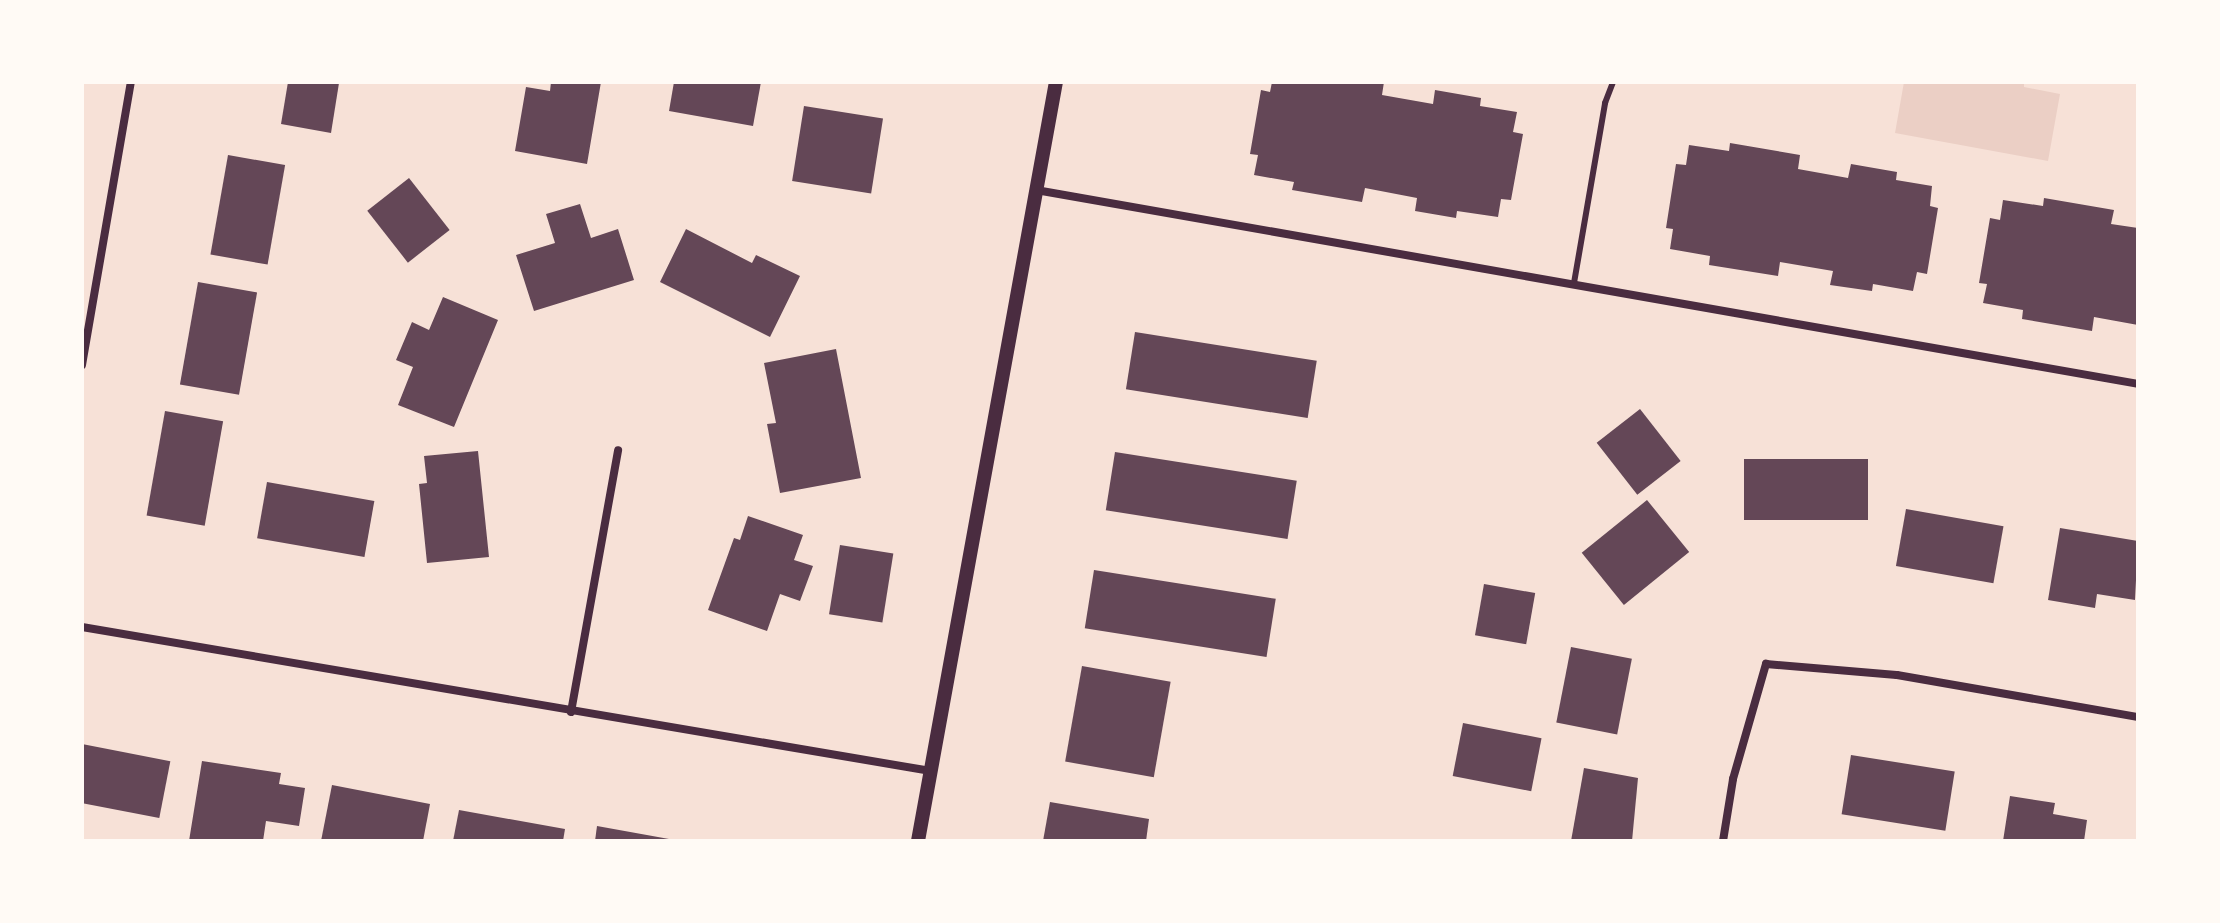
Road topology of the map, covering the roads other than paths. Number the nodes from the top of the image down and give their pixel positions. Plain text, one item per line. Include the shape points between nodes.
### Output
1 (131, 82) edge
2 (1056, 82) edge
3 (1613, 82) edge
4 (1036, 190) junction
5 (1574, 283) junction
6 (82, 365) edge
7 (2138, 384) edge
8 (618, 450) dead end
9 (82, 627) edge
10 (571, 712) junction
11 (2138, 717) edge
12 (931, 771) junction
13 (918, 841) edge
14 (1723, 841) edge

1 - 6 street
2 - 4 street
3 - 5 lane
4 - 5 street
4 - 12 street
5 - 7 street
8 - 10 street
9 - 10 street
10 - 12 street
11 - 14 street via 1897,675 1766,664 1733,779
12 - 13 street

